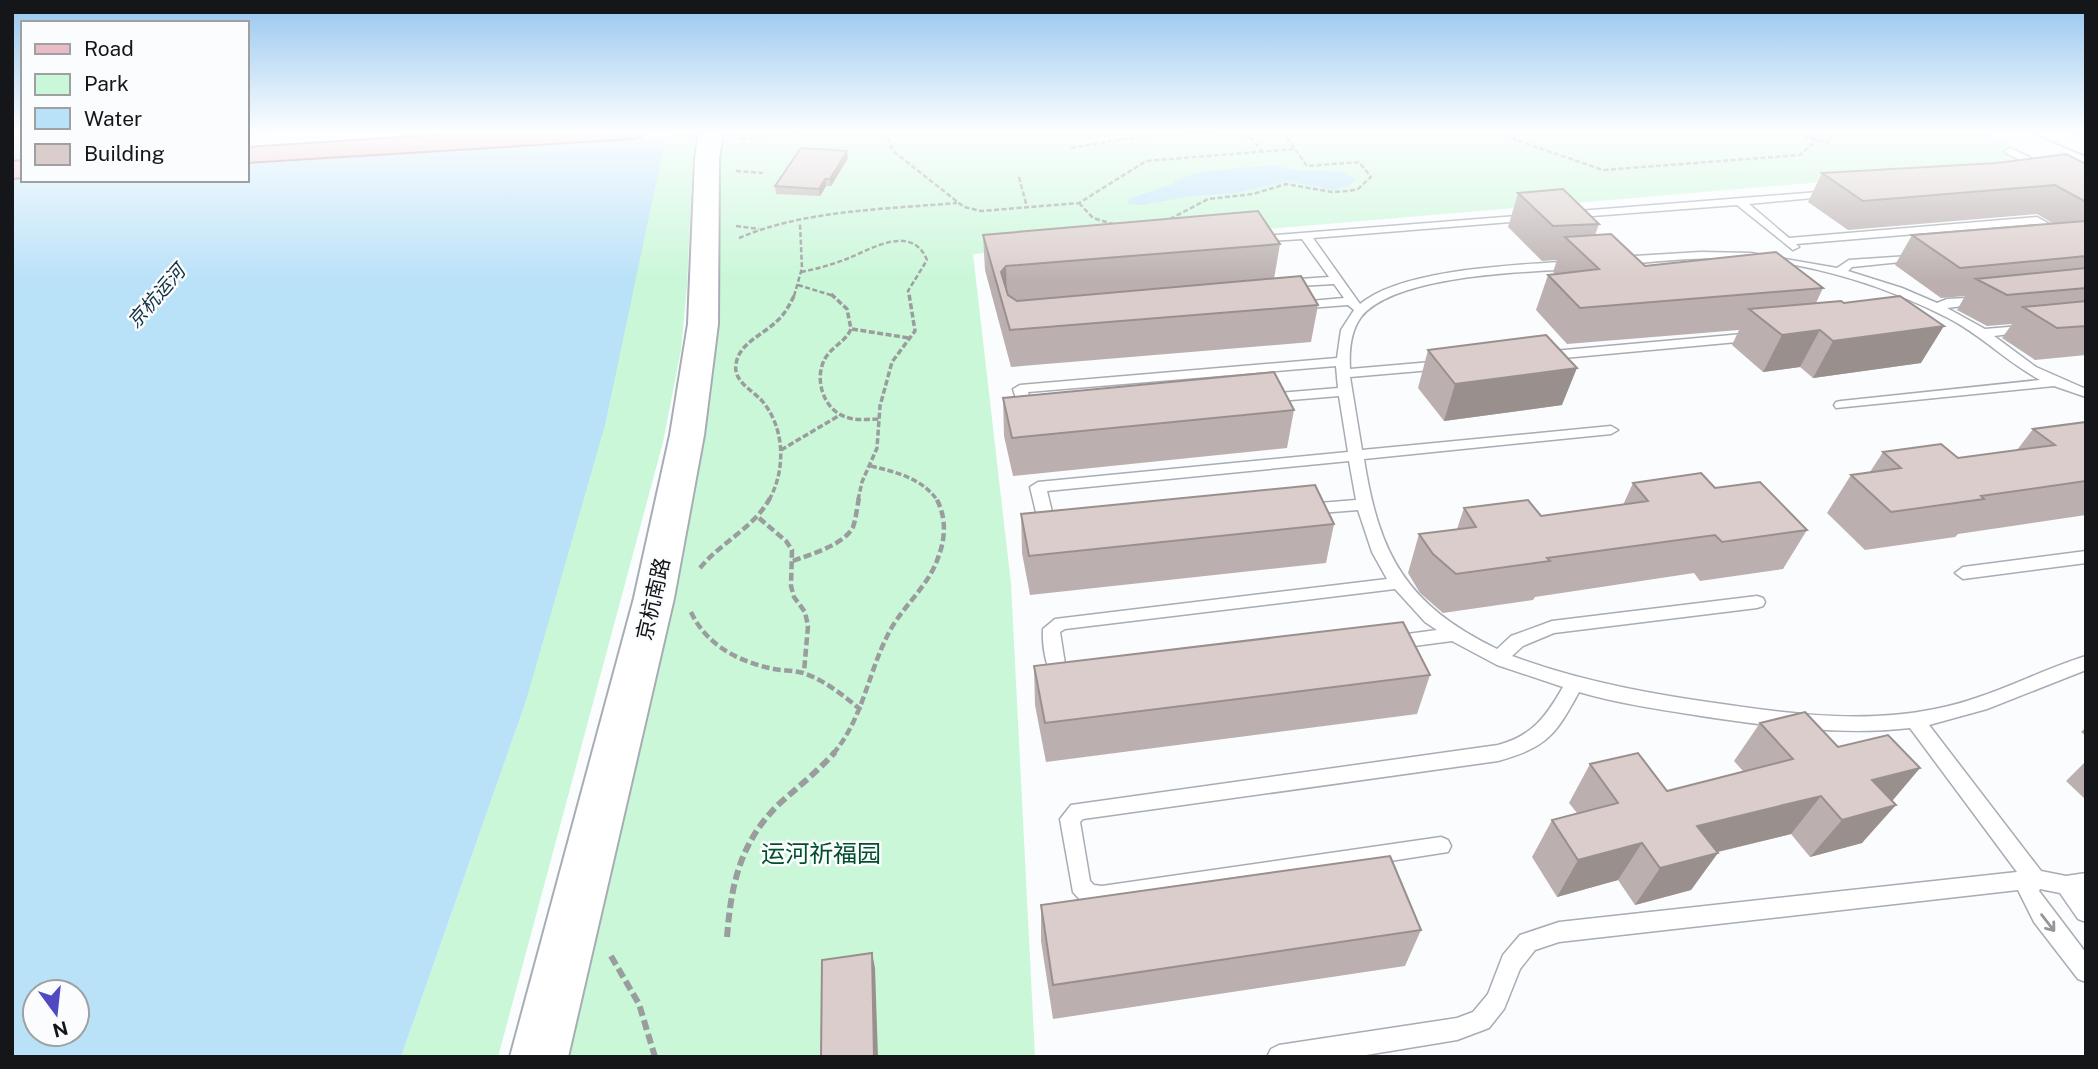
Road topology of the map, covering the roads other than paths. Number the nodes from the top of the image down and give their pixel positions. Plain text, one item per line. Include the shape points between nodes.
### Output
1 (708, 181) edge
2 (1849, 192) edge
3 (1739, 201) junction
4 (1305, 235) junction
5 (1238, 240) edge
6 (1788, 241) junction
7 (2077, 244) edge
8 (2063, 245) edge
9 (2050, 246) edge
10 (1940, 256) edge
11 (1795, 262) junction
12 (1842, 274) junction
13 (1336, 280) junction
14 (1268, 285) edge
15 (1989, 299) edge
16 (1283, 307) edge
17 (1356, 307) junction
18 (1932, 315) junction
19 (2047, 327) edge
20 (1982, 333) junction
21 (1775, 335) edge
22 (1525, 358) edge
23 (1455, 364) edge
24 (1343, 368) junction
25 (2056, 382) junction
26 (1346, 391) junction
27 (2086, 393) edge
28 (1250, 400) edge
29 (1841, 405) dead end
30 (1044, 420) edge
31 (1611, 430) dead end
32 (1356, 454) junction
33 (1364, 504) junction
34 (1295, 510) edge
35 (1063, 533) edge
36 (2086, 557) edge
37 (1963, 573) dead end
38 (1399, 583) junction
39 (1757, 602) dead end
40 (1456, 634) junction
41 (1375, 645) edge
42 (1500, 657) junction
43 (2086, 663) edge
44 (1079, 682) edge
45 (1574, 684) junction
46 (1915, 720) junction
47 (1440, 846) dead end
48 (2035, 879) junction
49 (2076, 883) edge
50 (2086, 912) edge
51 (2086, 971) edge
52 (539, 1057) edge
53 (1279, 1057) edge

1 - 52 street, 京杭南路 via 703,324 687,435 654,598
2 - 3 lane
3 - 4 lane
3 - 6 lane
4 - 5 lane
4 - 13 lane
6 - 7 lane via 2037,220
6 - 11 lane
8 - 9 lane
10 - 12 lane via 1849,264
11 - 12 lane
11 - 17 lane via 1698,255 1496,271 1443,279
12 - 18 lane
13 - 14 lane
13 - 17 lane
15 - 18 lane via 1947,303
16 - 17 lane
17 - 24 lane via 1342,354
18 - 20 lane via 1951,316
19 - 20 lane
20 - 25 lane via 2032,371
21 - 22 lane
23 - 24 lane
24 - 26 lane
24 - 30 lane via 1020,389 1031,421
25 - 27 lane
25 - 29 lane
26 - 28 lane
26 - 32 lane
31 - 32 lane
32 - 33 lane
32 - 35 lane via 1038,487 1049,535
33 - 34 lane
33 - 38 lane via 1384,560
36 - 37 lane
38 - 40 lane
38 - 44 lane via 1061,622 1052,629 1051,638 1059,673
39 - 42 lane via 1552,627 1528,634
40 - 41 lane
40 - 42 lane
42 - 45 lane
43 - 46 lane via 1979,704
45 - 46 lane via 1627,697 1766,718 1857,723
45 - 47 lane via 1552,723 1523,747 1078,811 1070,819 1080,885 1088,894 1102,896
46 - 48 lane
48 - 49 lane
48 -> 51 lane via 2028,892
48 - 53 lane via 1559,932 1528,942 1511,962 1496,1000 1482,1020 1457,1029
49 - 50 lane

